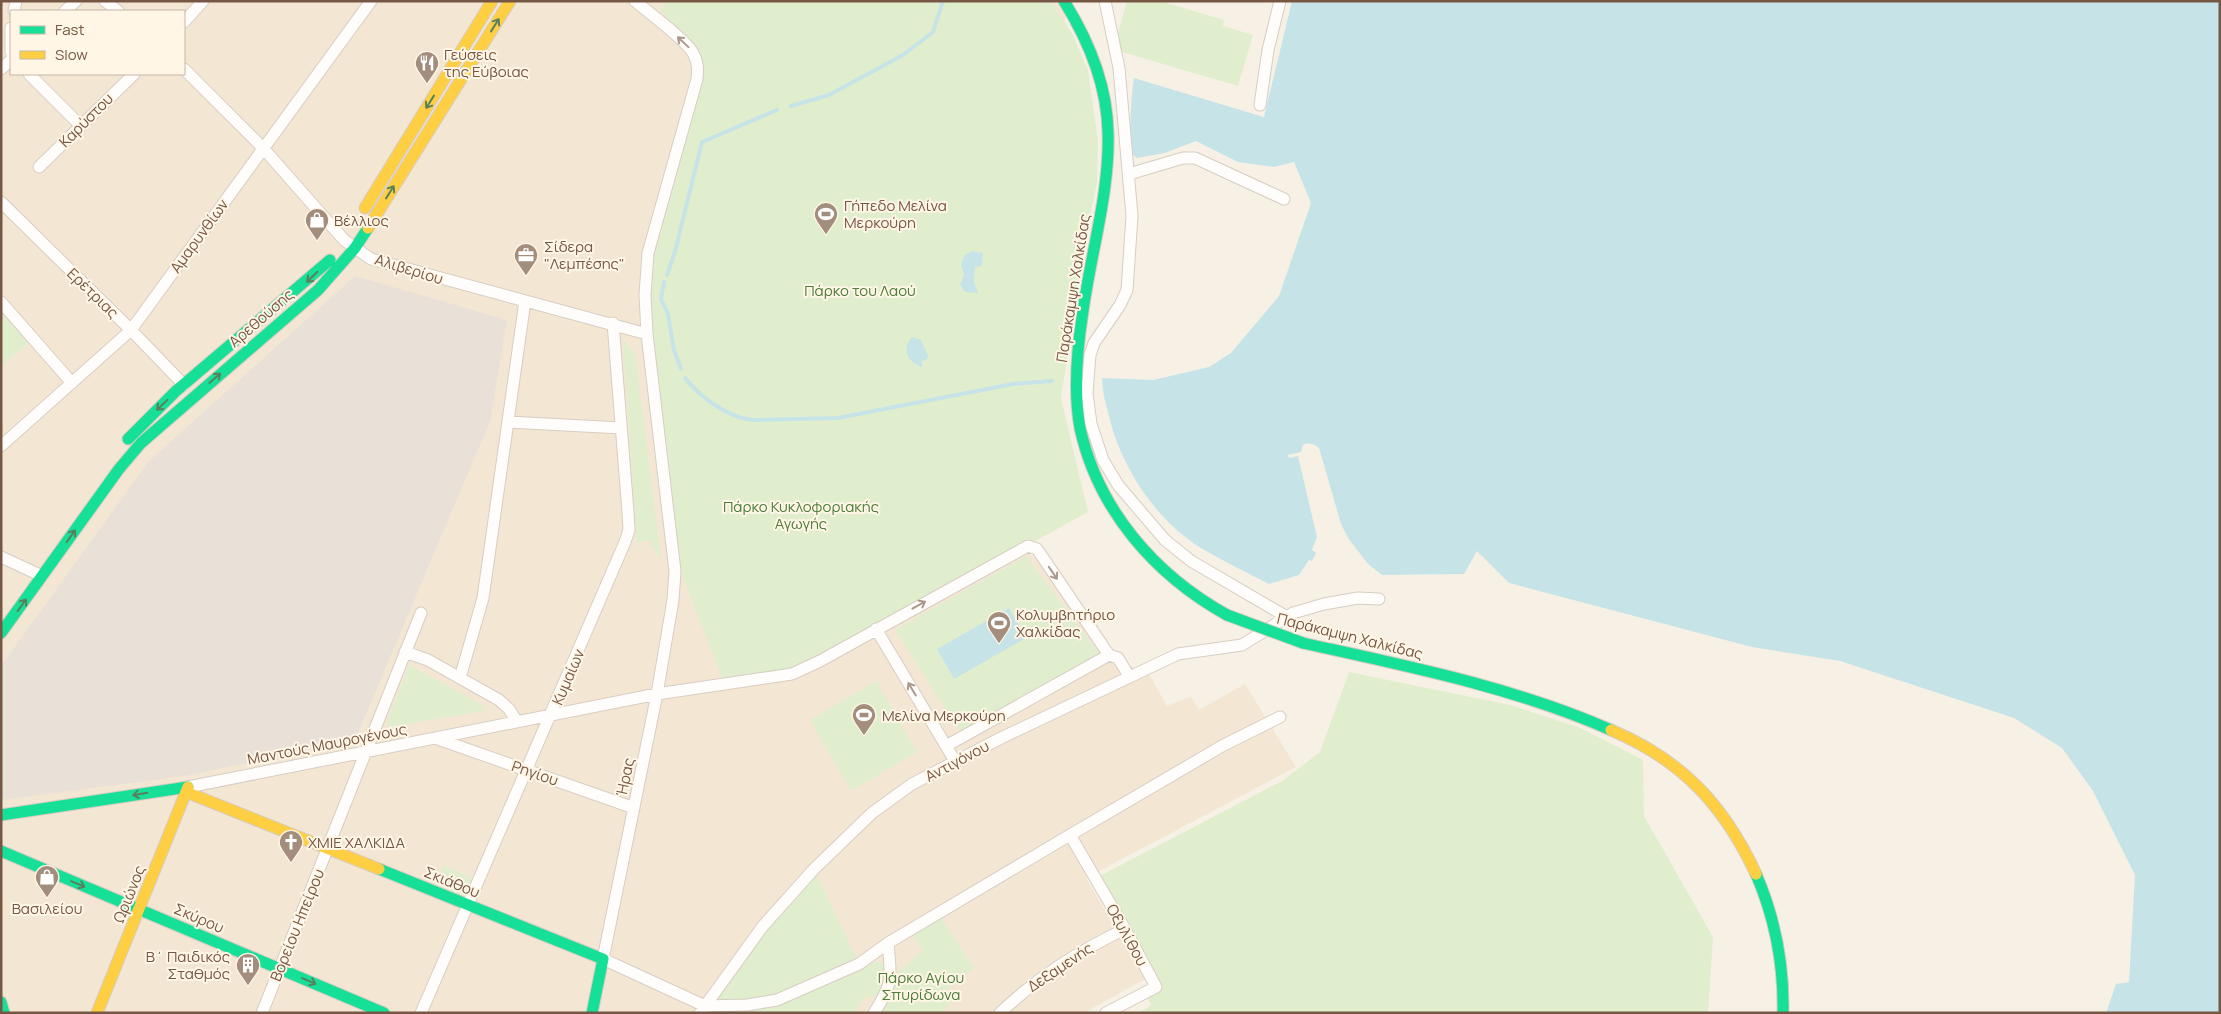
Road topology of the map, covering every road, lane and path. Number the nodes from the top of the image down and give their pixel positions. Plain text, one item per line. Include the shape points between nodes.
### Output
1 (76, 1) edge
2 (106, 1) edge
3 (203, 1) edge
4 (371, 1) edge
5 (492, 1) edge
6 (510, 1) edge
7 (635, 1) edge
8 (1064, 1) edge
9 (1105, 1) edge
10 (1280, 1) edge
11 (66, 10) edge
12 (117, 10) edge
13 (185, 21) edge
14 (185, 70) edge
15 (30, 75) edge
16 (133, 75) edge
17 (1260, 105) dead end
18 (81, 126) junction
19 (263, 148) junction
20 (39, 167) dead end
21 (1129, 174) junction
22 (1284, 199) dead end
23 (1, 202) edge
24 (360, 216) dead end
25 (342, 243) junction
26 (355, 248) junction
27 (524, 301) junction
28 (1, 302) edge
29 (613, 323) junction
30 (131, 330) junction
31 (647, 334) junction
32 (72, 382) junction
33 (184, 385) junction
34 (508, 422) junction
35 (622, 428) junction
36 (1, 446) edge
37 (119, 450) dead end
38 (1, 557) edge
39 (42, 576) junction
40 (1379, 599) dead end
41 (421, 613) dead end
42 (1288, 616) junction
43 (876, 629) junction
44 (1, 633) edge
45 (406, 652) junction
46 (1109, 655) junction
47 (1129, 676) junction
48 (460, 678) junction
49 (657, 694) junction
50 (552, 715) junction
51 (1280, 717) dead end
52 (517, 722) junction
53 (436, 738) junction
54 (946, 746) junction
55 (366, 752) junction
56 (955, 762) junction
57 (527, 770) junction
58 (187, 789) junction
59 (634, 808) junction
60 (1, 815) edge
61 (1070, 835) junction
62 (328, 848) junction
63 (1, 851) edge
64 (467, 904) junction
65 (139, 909) junction
66 (1125, 929) junction
67 (888, 943) junction
68 (603, 959) junction
69 (280, 969) junction
70 (1, 1002) edge
71 (702, 1009) edge
72 (747, 1009) edge
73 (1006, 1011) edge
74 (4, 1013) edge
75 (97, 1013) edge
76 (262, 1013) edge
77 (384, 1013) edge
78 (421, 1013) edge
79 (592, 1013) edge
80 (874, 1013) edge
81 (1106, 1013) edge
82 (1782, 1013) edge

1 - 11 street
2 - 12 street
3 - 13 street
4 - 19 street, Αμαρυνθίων
5 -> 24 main road
26 -> 6 main road, Αρεθούσης
31 -> 7 street, Ήρας via 648,253 698,67 692,51
8 - 82 main road, Παράκαμψη Χαλκίδας, bridge via 1095,62 1108,131 1106,176 1082,316 1075,390 1080,429 1091,464 1125,529 1172,578 1228,615 1303,643 1518,695 1611,729 1676,766 1718,810 1754,870 1778,941
9 - 21 street via 1119,68
10 - 17 street via 1268,50
14 - 19 street, Αλιβερίου
15 - 18 street
16 - 18 street, Καρύστου
18 - 20 street, Καρύστου
19 - 25 street, Αλιβερίου
19 - 30 street, Αμαρυνθίων
21 - 22 street via 1184,158 1195,158
21 - 42 street via 1132,216 1127,290 1094,343 1088,368 1088,408 1098,449 1118,485 1173,548
23 - 30 street, Ερέτριας
25 - 26 street, Αλιβερίου
25 -> 33 main road, Αρεθούσης via 308,281
26 - 27 street, Αλιβερίου via 372,259 394,266
39 -> 26 main road, Αρεθούσης via 118,469 142,443 318,290
27 - 29 street, Αλιβερίου
27 - 34 street
28 - 32 street
29 - 31 street, Αλιβερίου
29 - 35 street, Κυμαίων
30 - 32 street, Αμαρυνθίων
30 - 33 street, Ερέτριας
31 - 49 street, Ήρας via 674,571 673,600
32 - 36 street, Αμαρυνθίων
33 -> 37 main road, Αρεθούσης
34 - 35 street
34 - 48 street via 483,598
35 - 50 street, Κυμαίων via 628,530
38 - 39 street
44 -> 39 main road, Αρεθούσης
40 - 42 street, Αντιγόνου via 1358,598 1324,604
41 - 45 street, Βορείου Ηπείρου
42 - 47 street, Αντιγόνου via 1242,645 1188,651
43 -> 46 street, Μαντούς Μαυρογένους via 1031,546 1039,552
43 - 49 street, Μαντούς Μαυρογένους via 792,674
54 -> 43 street
45 - 48 street
45 - 55 street, Βορείου Ηπείρου
46 - 47 street via 1118,658
46 - 54 street
47 - 56 street, Αντιγόνου
48 - 52 street via 500,700
49 - 50 street, Μαντούς Μαυρογένους
49 - 59 street, Ήρας
50 - 52 street, Μαντούς Μαυρογένους
50 - 57 street, Κυμαίων
51 - 61 street via 1222,746
52 - 53 street, Μαντούς Μαυρογένους
53 - 55 street, Μαντούς Μαυρογένους
53 - 57 street, Ρηγίου
54 - 56 street
55 - 58 street, Μαντούς Μαυρογένους
55 - 62 street, Βορείου Ηπείρου
56 - 71 street, Αντιγόνου via 892,797 844,838 764,926
57 - 59 street, Ρηγίου
57 - 64 street, Κυμαίων
58 -> 60 main road, Μαντούς Μαυρογένους
58 - 62 main road, Σκιάθου
58 - 65 main road, Ωριώνος
59 - 68 street, Ήρας
61 - 66 street, Οξυλίθου
61 - 67 street
62 - 64 main road, Σκιάθου
62 - 69 street, Βορείου Ηπείρου
63 -> 65 main road, Σκύρου
64 - 68 main road, Σκιάθου
64 - 78 street, Κυμαίων
65 - 69 main road, Σκύρου
65 - 75 main road, Ωριώνος
66 - 73 street, Δεξαμενής via 1050,970
66 - 81 street, Οξυλίθου via 1156,987
67 - 72 street via 859,964 777,1000
67 - 80 street via 891,978 887,993
68 - 71 street, Σκιάθου
68 - 79 main road, Ήρας
69 - 76 street, Βορείου Ηπείρου
69 -> 77 main road, Σκύρου
70 - 74 main road
71 - 72 street

